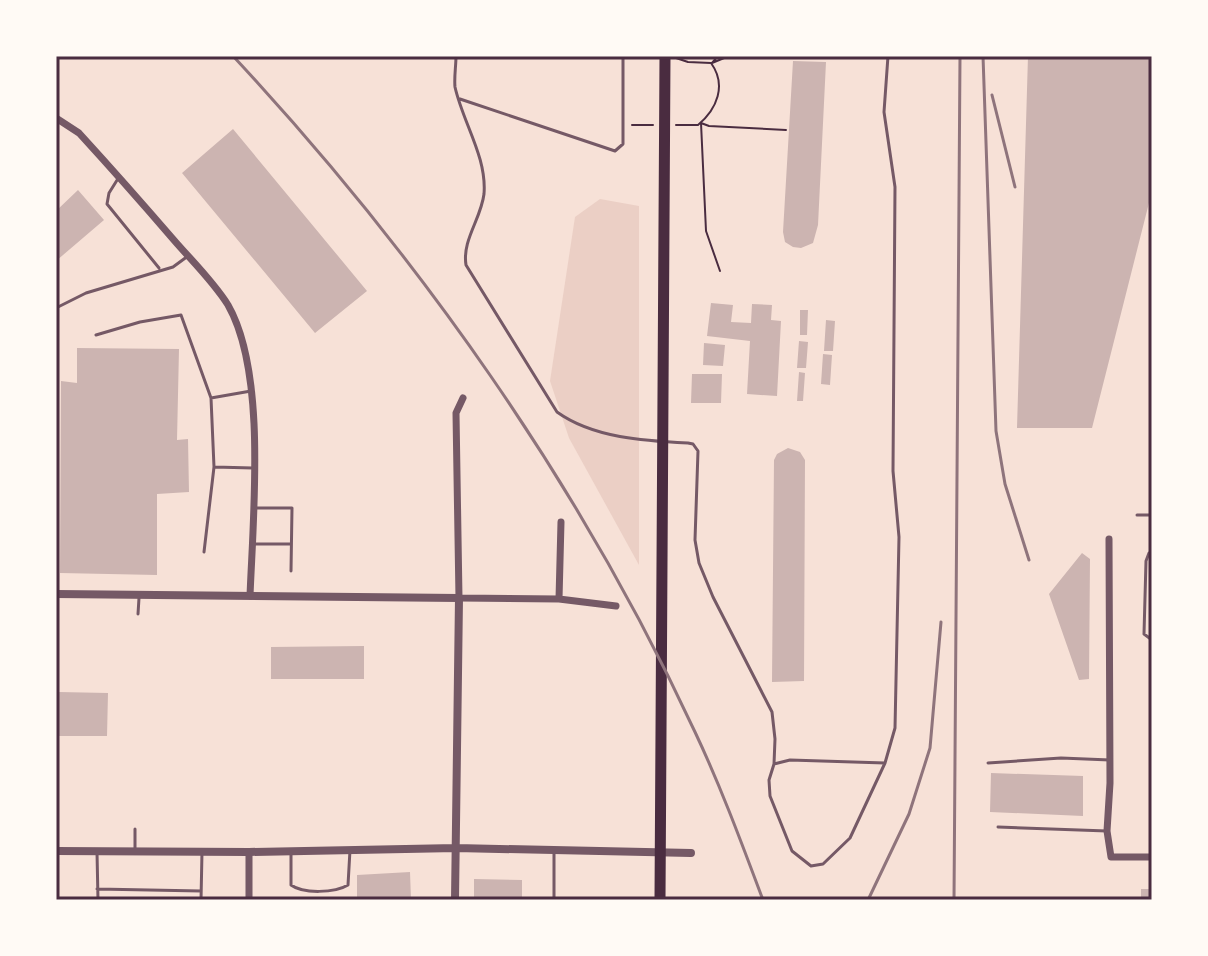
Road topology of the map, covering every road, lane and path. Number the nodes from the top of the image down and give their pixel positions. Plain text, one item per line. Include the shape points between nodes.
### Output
1 (456, 56) edge
2 (623, 56) edge
3 (665, 56) edge
4 (672, 56) edge
5 (718, 56) edge
6 (729, 56) edge
7 (888, 56) edge
8 (711, 63) junction
9 (460, 99) junction
10 (56, 118) edge
11 (701, 123) junction
12 (655, 125) dead end
13 (671, 125) dead end
14 (623, 126) junction
15 (786, 130) dead end
16 (119, 177) junction
17 (188, 256) junction
18 (159, 269) junction
19 (720, 271) dead end
20 (56, 308) edge
21 (96, 335) dead end
22 (252, 391) junction
23 (211, 398) junction
24 (463, 398) dead end
25 (214, 467) junction
26 (253, 468) junction
27 (253, 508) junction
28 (1137, 515) dead end
29 (1152, 515) edge
30 (561, 522) dead end
31 (1109, 539) dead end
32 (252, 544) junction
33 (291, 544) junction
34 (204, 552) dead end
35 (1152, 553) edge
36 (291, 571) dead end
37 (56, 594) edge
38 (139, 594) junction
39 (250, 596) junction
40 (459, 598) junction
41 (559, 599) junction
42 (616, 606) dead end
43 (138, 614) dead end
44 (1152, 640) edge
45 (1110, 760) junction
46 (885, 763) junction
47 (988, 763) dead end
48 (774, 764) junction
49 (998, 827) dead end
50 (135, 829) dead end
51 (1107, 831) junction
52 (456, 848) junction
53 (554, 849) junction
54 (350, 850) junction
55 (56, 851) edge
56 (135, 851) junction
57 (291, 851) junction
58 (97, 852) junction
59 (202, 852) junction
60 (249, 852) junction
61 (691, 853) dead end
62 (1152, 857) edge
63 (97, 889) junction
64 (201, 891) junction
65 (98, 900) edge
66 (201, 900) edge
67 (249, 900) edge
68 (455, 900) edge
69 (554, 900) edge
70 (660, 900) edge

1 - 9 lane
2 - 14 lane
3 - 70 main road
4 - 8 path
5 - 8 path
6 - 8 path
7 - 46 lane via 884,112 895,187 893,471 899,537 895,728
8 - 11 path via 721,86
9 - 14 lane via 615,151 623,144
9 - 48 lane via 484,194 464,253 466,265 557,412 582,426 693,444 698,451 699,563 772,712
10 - 16 street via 79,133
11 - 13 path
11 - 15 path
11 - 19 path via 706,231
12 - 14 path
16 - 17 street
16 - 18 lane via 107,204
17 - 18 lane
17 - 22 street via 228,305 244,346
18 - 20 lane
21 - 23 lane via 181,315
22 - 23 lane
22 - 26 street
23 - 25 lane
24 - 40 street via 456,413
25 - 26 lane
25 - 34 lane
26 - 27 street
27 - 32 street
27 - 33 lane via 292,508
28 - 29 lane
30 - 41 street
31 - 45 street
32 - 33 lane
32 - 39 street
33 - 36 lane
35 - 44 lane via 1146,561 1144,634
37 - 38 street
38 - 39 street
38 - 43 lane
39 - 40 street
40 - 41 street
40 - 52 street
41 - 42 street
45 - 47 lane
45 - 51 street
46 - 48 lane
46 - 48 lane via 850,838 823,864 811,866 792,851 770,796
49 - 51 lane
50 - 56 lane
51 - 62 street via 1111,857
52 - 53 street
52 - 54 street
52 - 68 street
53 - 61 street
53 - 69 lane
54 - 57 street
54 - 57 lane via 348,885 341,890 291,885
55 - 58 street
56 - 58 street
56 - 59 street
57 - 60 street
58 - 63 lane
59 - 60 street
59 - 64 lane
60 - 67 street
63 - 64 lane
63 - 65 lane
64 - 66 lane

